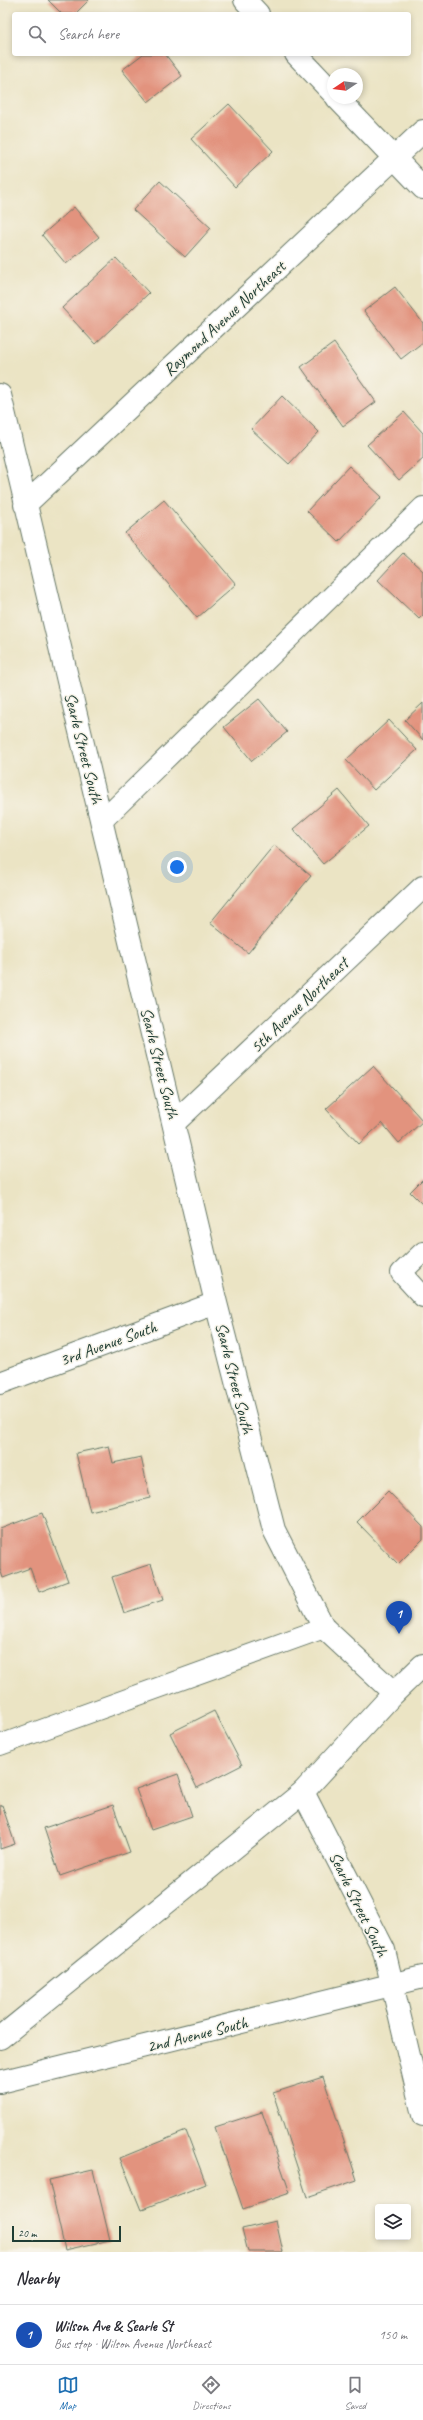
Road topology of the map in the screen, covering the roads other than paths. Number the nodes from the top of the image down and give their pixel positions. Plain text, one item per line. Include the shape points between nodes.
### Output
1 (245, 0) edge
2 (256, 12) edge
3 (298, 56) edge
4 (327, 87) edge
5 (343, 104) edge
6 (423, 131) edge
7 (394, 159) junction
8 (423, 188) edge
9 (0, 396) edge
10 (25, 505) junction
11 (423, 507) edge
12 (102, 822) junction
13 (423, 887) edge
14 (174, 1123) junction
15 (423, 1252) edge
16 (423, 1297) edge
17 (216, 1303) junction
18 (0, 1383) edge
19 (324, 1628) junction
20 (423, 1665) edge
21 (394, 1693) junction
22 (0, 1745) edge
23 (303, 1792) junction
24 (423, 1977) edge
25 (394, 1985) junction
26 (0, 2038) edge
27 (0, 2082) edge
28 (423, 2115) edge

1 - 2 street
3 - 4 street
5 - 7 street
6 - 7 street, Raymond Avenue Northeast
7 - 8 street
7 - 10 street, Raymond Avenue Northeast
9 - 10 street, Searle Street South
10 - 12 street, Searle Street South
11 - 12 lane
12 - 14 street, Searle Street South
13 - 14 street, 5th Avenue Northeast
14 - 17 street, Searle Street South
15 - 16 lane via 400,1274
17 - 18 street, 3rd Avenue South
17 - 19 street, Searle Street South via 274,1530
19 - 21 street, Searle Street South
19 - 22 lane
20 - 21 street
21 - 23 street
23 - 25 street, Searle Street South via 384,1950
23 - 26 street
24 - 25 street, 2nd Avenue South
25 - 27 street, 2nd Avenue South
25 - 28 street, Searle Street South

